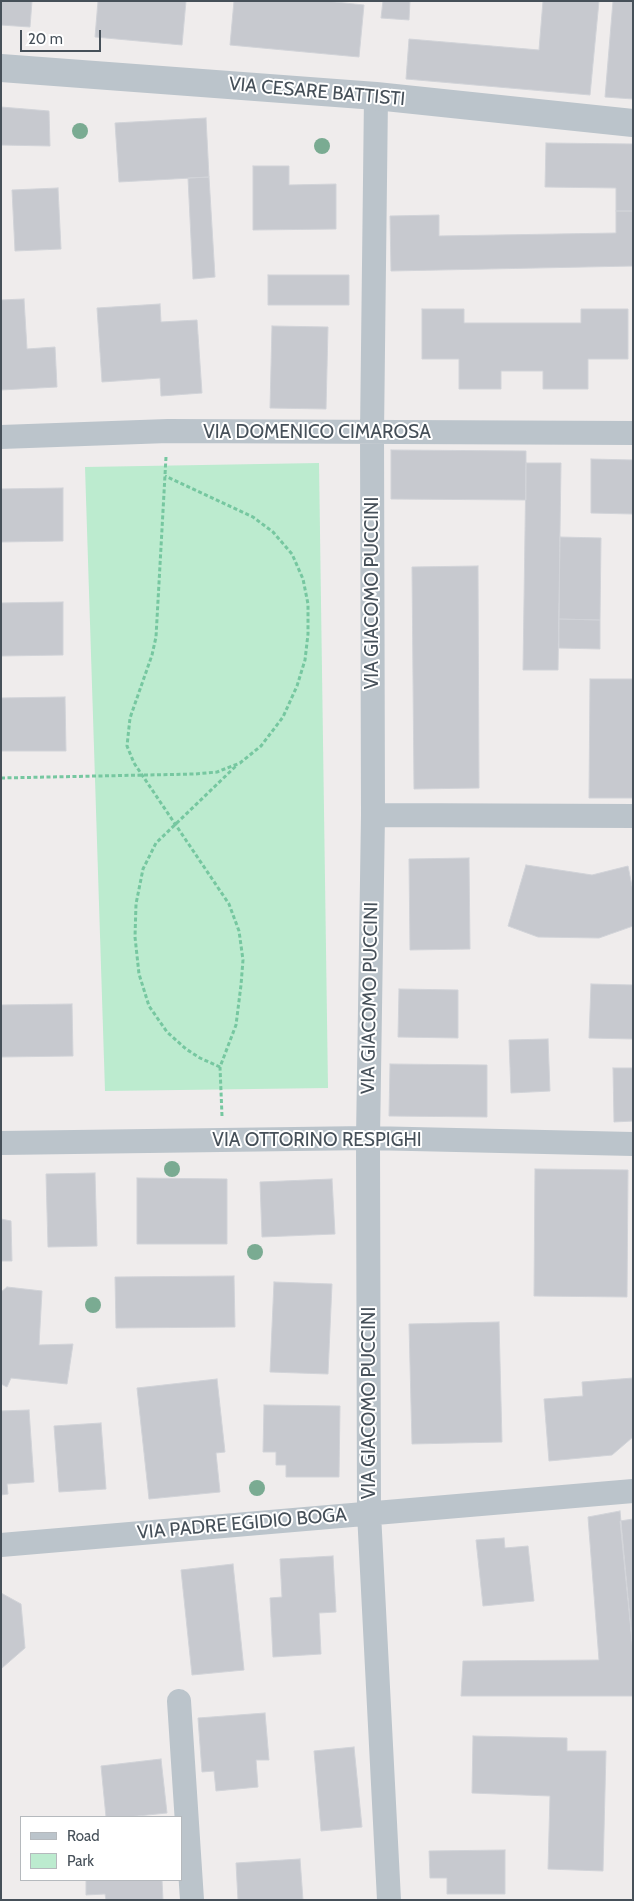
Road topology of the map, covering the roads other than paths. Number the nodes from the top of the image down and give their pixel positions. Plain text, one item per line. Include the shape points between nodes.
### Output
1 (1, 68) edge
2 (376, 96) junction
3 (633, 123) edge
4 (372, 433) junction
5 (633, 433) edge
6 (1, 437) edge
7 (372, 815) junction
8 (633, 816) edge
9 (368, 1138) junction
10 (1, 1144) edge
11 (633, 1144) edge
12 (633, 1491) edge
13 (369, 1513) junction
14 (1, 1545) edge
15 (179, 1701) dead end
16 (192, 1900) edge
17 (390, 1900) edge

1 - 2 street, VIA CESARE BATTISTI
2 - 3 street, VIA CESARE BATTISTI
2 - 4 street, VIA GIACOMO PUCCINI
4 - 5 street, VIA DOMENICO CIMAROSA
4 - 6 street, VIA DOMENICO CIMAROSA via 168,431
4 - 7 street, VIA GIACOMO PUCCINI
7 - 8 street
7 - 9 street, VIA GIACOMO PUCCINI
9 - 10 street, VIA OTTORINO RESPIGHI
9 - 11 street, VIA OTTORINO RESPIGHI
9 - 13 street, VIA GIACOMO PUCCINI
12 - 13 street, VIA PADRE EGIDIO BOGA
13 - 14 street, VIA PADRE EGIDIO BOGA
13 - 17 street, VIA GIACOMO PUCCINI
15 - 16 street

